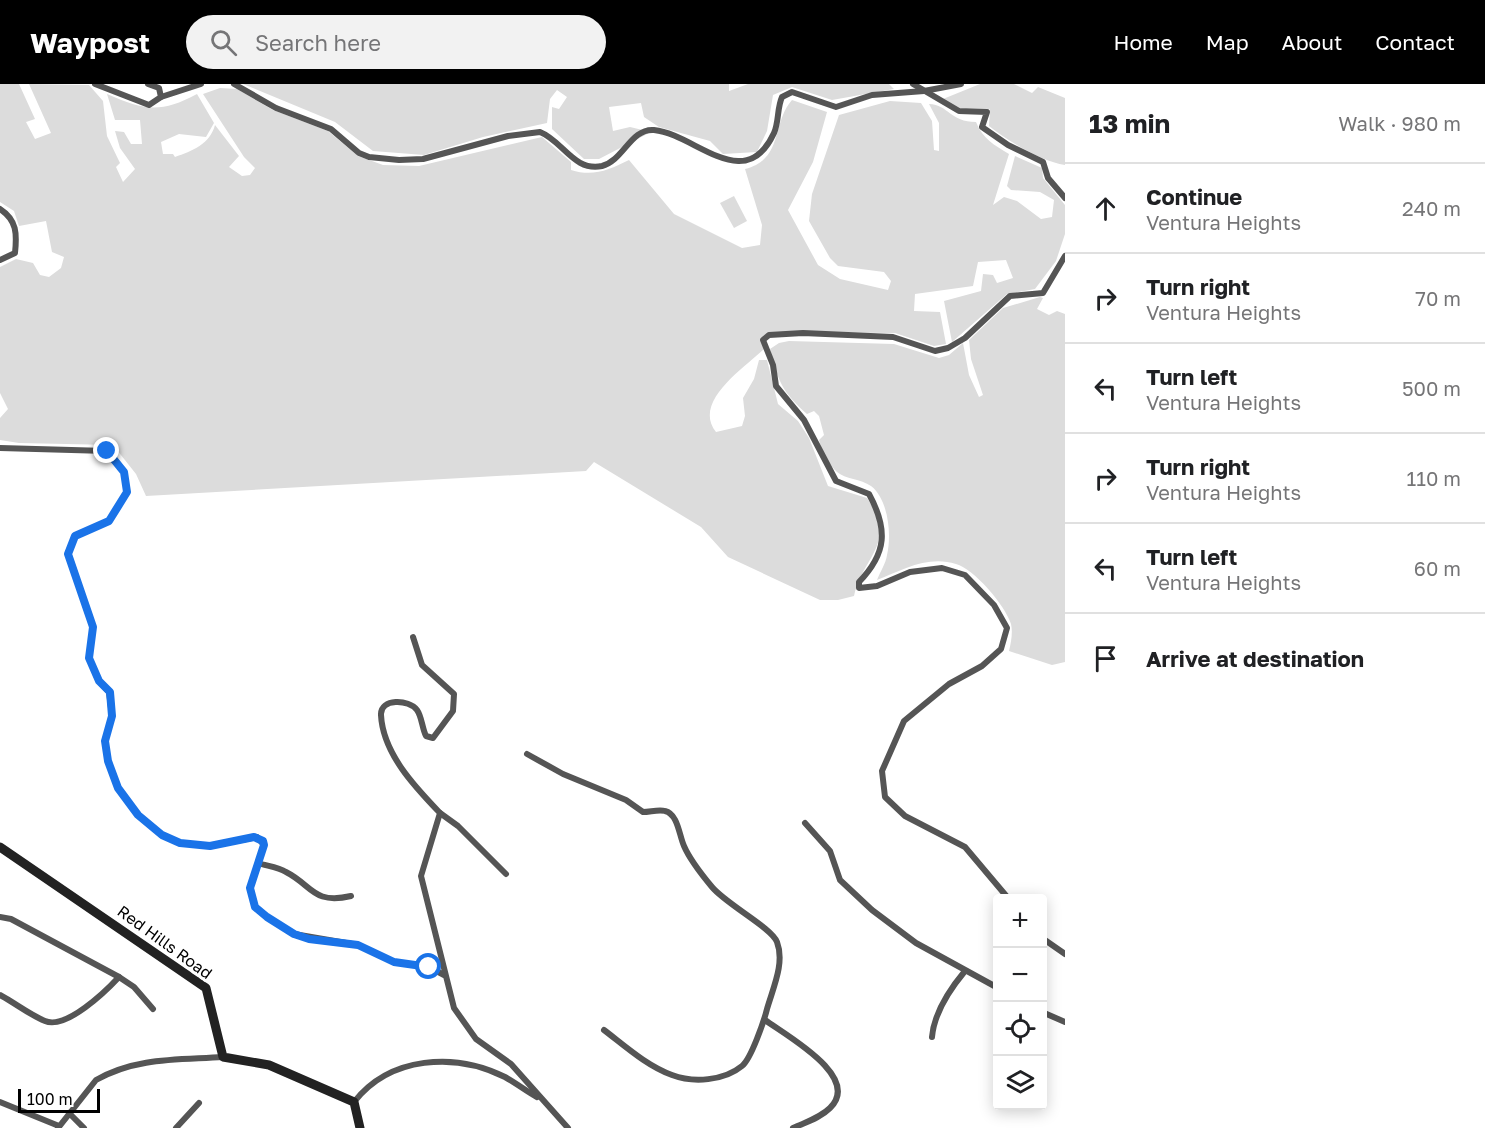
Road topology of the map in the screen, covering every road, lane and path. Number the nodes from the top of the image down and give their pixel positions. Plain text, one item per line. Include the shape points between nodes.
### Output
1 (95, 84) edge
2 (148, 84) edge
3 (201, 84) edge
4 (234, 84) edge
5 (913, 84) edge
6 (961, 84) edge
7 (924, 91) junction
8 (161, 98) junction
9 (1065, 198) edge
10 (0, 209) edge
11 (1065, 256) edge
12 (0, 260) edge
13 (0, 448) edge
14 (413, 638) dead end
15 (527, 754) dead end
16 (440, 813) junction
17 (805, 823) dead end
18 (0, 847) edge
19 (258, 863) junction
20 (506, 874) dead end
21 (1004, 894) edge
22 (351, 896) dead end
23 (0, 917) edge
24 (1047, 941) edge
25 (1065, 954) edge
26 (965, 971) junction
27 (444, 975) junction
28 (119, 976) junction
29 (993, 985) edge
30 (0, 995) edge
31 (153, 1009) dead end
32 (1047, 1014) edge
33 (765, 1020) junction
34 (1065, 1022) edge
35 (604, 1030) dead end
36 (932, 1038) dead end
37 (223, 1056) junction
38 (542, 1101) junction
39 (0, 1102) edge
40 (354, 1102) junction
41 (199, 1103) dead end
42 (69, 1113) junction
43 (58, 1127) edge
44 (84, 1128) edge
45 (176, 1128) edge
46 (360, 1128) edge
47 (568, 1128) edge
48 (793, 1128) edge

1 - 8 street via 149,105
2 - 8 street via 159,88
3 - 8 street
4 - 7 street via 276,108 331,129 369,157 423,159 508,136 540,132 578,162 595,166 609,163 636,137 653,130 693,144 716,158 742,160 766,145 775,131 782,97 792,92 836,107 872,95
5 - 7 street
6 - 7 street
7 - 9 street via 959,111 987,112 982,127 1043,162 1048,178
10 - 12 street via 10,216 17,232 15,252
11 - 21 street via 1043,293 1010,296 965,338 948,348 935,351 893,337 861,335 769,335 764,340 776,386 804,420 836,481 869,494 880,513 881,545 874,566 859,582 859,588 877,586 910,572 942,568 965,575 1003,617 1007,628 1001,649 904,721 882,771 885,797 905,816 965,847
13 - 19 street via 107,451 124,472 127,492 109,521 75,536 68,554 93,627 89,658 99,681 110,692 112,716 105,741 108,761 118,788 138,815 162,835 180,843 210,846 257,837 264,845
14 - 16 street via 422,665 452,691 455,705 440,733 433,738 426,736 418,712 411,705 389,703 381,714 391,747 411,783
15 - 33 street via 626,800 643,812 668,812 684,846 713,889 771,932 777,941 780,956
16 - 20 street
16 - 27 street via 421,876
17 - 26 street via 830,851 840,880 856,895 916,943
18 - 37 main road, Red Hills Road via 206,988
19 - 22 street via 288,873 314,893
19 - 27 street via 250,898 255,907 287,931 309,939 358,945 394,962 429,967
23 - 28 street via 11,919
24 - 25 street
26 - 29 street
26 - 36 street via 933,1026
27 - 38 street via 464,1025 476,1039 511,1064
28 - 30 street via 81,1010 59,1022 47,1022
28 - 31 street
32 - 34 street
33 - 35 street via 744,1065 727,1075 704,1080 688,1080 658,1068
33 - 48 street via 831,1069 840,1088 829,1109
37 - 40 main road via 268,1065
37 - 42 street via 139,1062 96,1080
38 - 40 street via 487,1070 424,1062 388,1073 371,1083
38 - 47 street
39 - 43 street
40 - 46 main road
41 - 45 street
42 - 43 street
42 - 44 street

